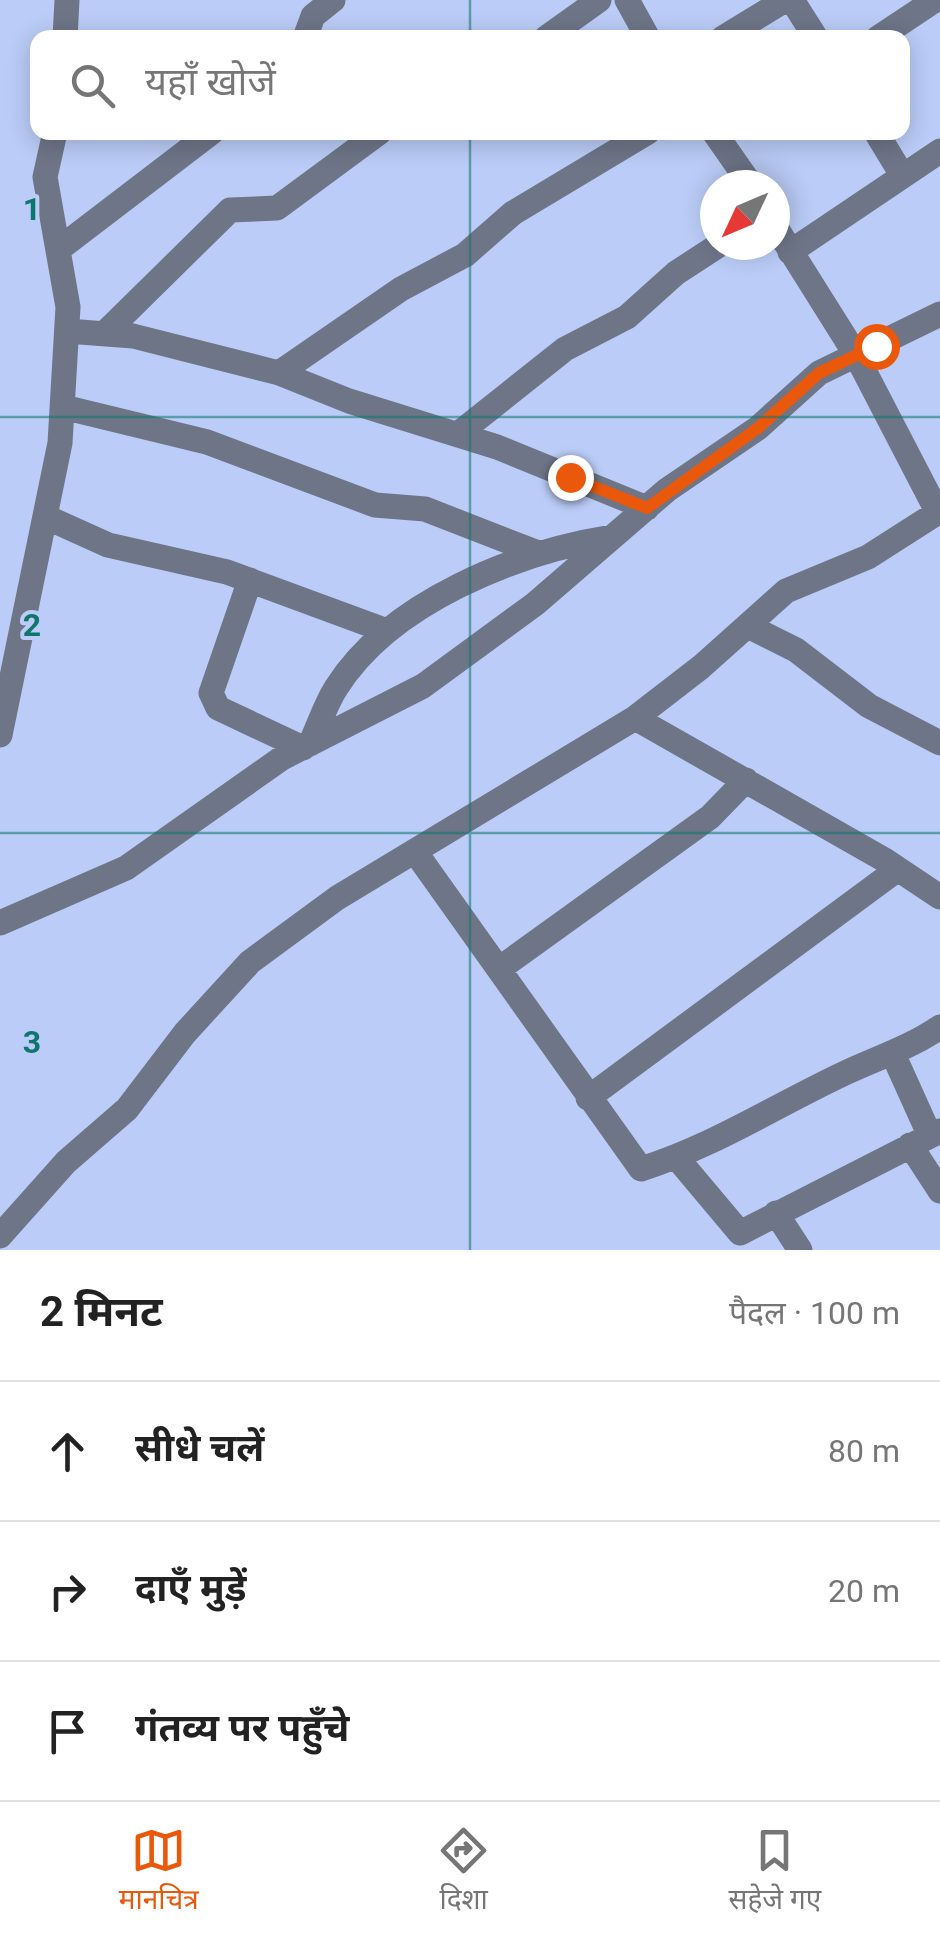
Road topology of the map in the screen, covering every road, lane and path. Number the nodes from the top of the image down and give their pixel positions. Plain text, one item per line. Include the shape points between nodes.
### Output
1 (67, 0) edge
2 (333, 0) edge
3 (598, 0) edge
4 (627, 0) edge
5 (789, 0) edge
6 (935, 0) edge
7 (66, 30) edge
8 (307, 30) edge
9 (557, 30) edge
10 (644, 30) edge
11 (738, 30) edge
12 (810, 30) edge
13 (890, 30) edge
14 (53, 140) edge
15 (202, 140) edge
16 (369, 140) edge
17 (635, 140) edge
18 (720, 140) edge
19 (881, 140) edge
20 (940, 151) edge
21 (741, 170) edge
22 (902, 175) junction
23 (59, 250) junction
24 (790, 252) joint
25 (700, 257) edge
26 (940, 314) edge
27 (66, 331) junction
28 (105, 334) junction
29 (856, 355) junction
30 (279, 373) junction
31 (62, 407) junction
32 (458, 434) junction
33 (647, 508) junction
34 (939, 512) edge
35 (46, 517) junction
36 (615, 537) junction
37 (538, 553) junction
38 (250, 580) junction
39 (748, 626) junction
40 (387, 631) junction
41 (635, 718) junction
42 (0, 735) edge
43 (940, 743) edge
44 (306, 746) junction
45 (746, 780) junction
46 (416, 853) junction
47 (898, 868) junction
48 (940, 897) edge
49 (0, 923) edge
50 (499, 970) junction
51 (940, 1026) edge
52 (892, 1054) junction
53 (588, 1098) junction
54 (927, 1137) edge
55 (676, 1158) junction
56 (940, 1191) edge
57 (776, 1213) junction
58 (0, 1236) edge
59 (800, 1250) edge

1 - 7 street
2 - 8 street
3 - 9 street
4 - 10 street
5 - 11 street
5 - 12 street
6 - 13 street
14 - 23 street via 45,176
15 - 23 street
16 - 28 street via 277,208 230,210
17 - 30 street
18 - 21 street
19 - 22 street
20 - 22 street
22 - 24 street
23 - 27 street
24 - 29 street
25 - 32 street via 627,317 565,348
26 - 29 street
27 - 28 street
27 - 31 street
28 - 30 street
29 - 33 street via 819,373 758,428
29 - 34 street
30 - 32 street
31 - 35 street
31 - 37 street via 207,442 375,505 426,509
32 - 33 street
33 - 36 street
34 - 39 street via 868,557 786,592
35 - 38 street via 108,545
35 - 42 street
36 - 37 street
36 - 44 street via 423,686
37 - 40 street via 463,583
38 - 40 street
38 - 44 street via 212,700
39 - 41 street
39 - 43 street via 796,650 869,706
40 - 44 street via 336,687
41 - 45 street
41 - 46 street
44 - 49 street via 126,868
45 - 47 street
45 - 50 street via 710,818
46 - 50 street
46 - 58 street via 337,898 250,962 127,1109 66,1162
47 - 48 street
47 - 53 street
50 - 53 street
51 - 52 street
52 - 54 street
52 - 55 street
53 - 55 street via 641,1169
54 - 56 street
54 - 57 street
55 - 57 street via 740,1233
57 - 59 street

